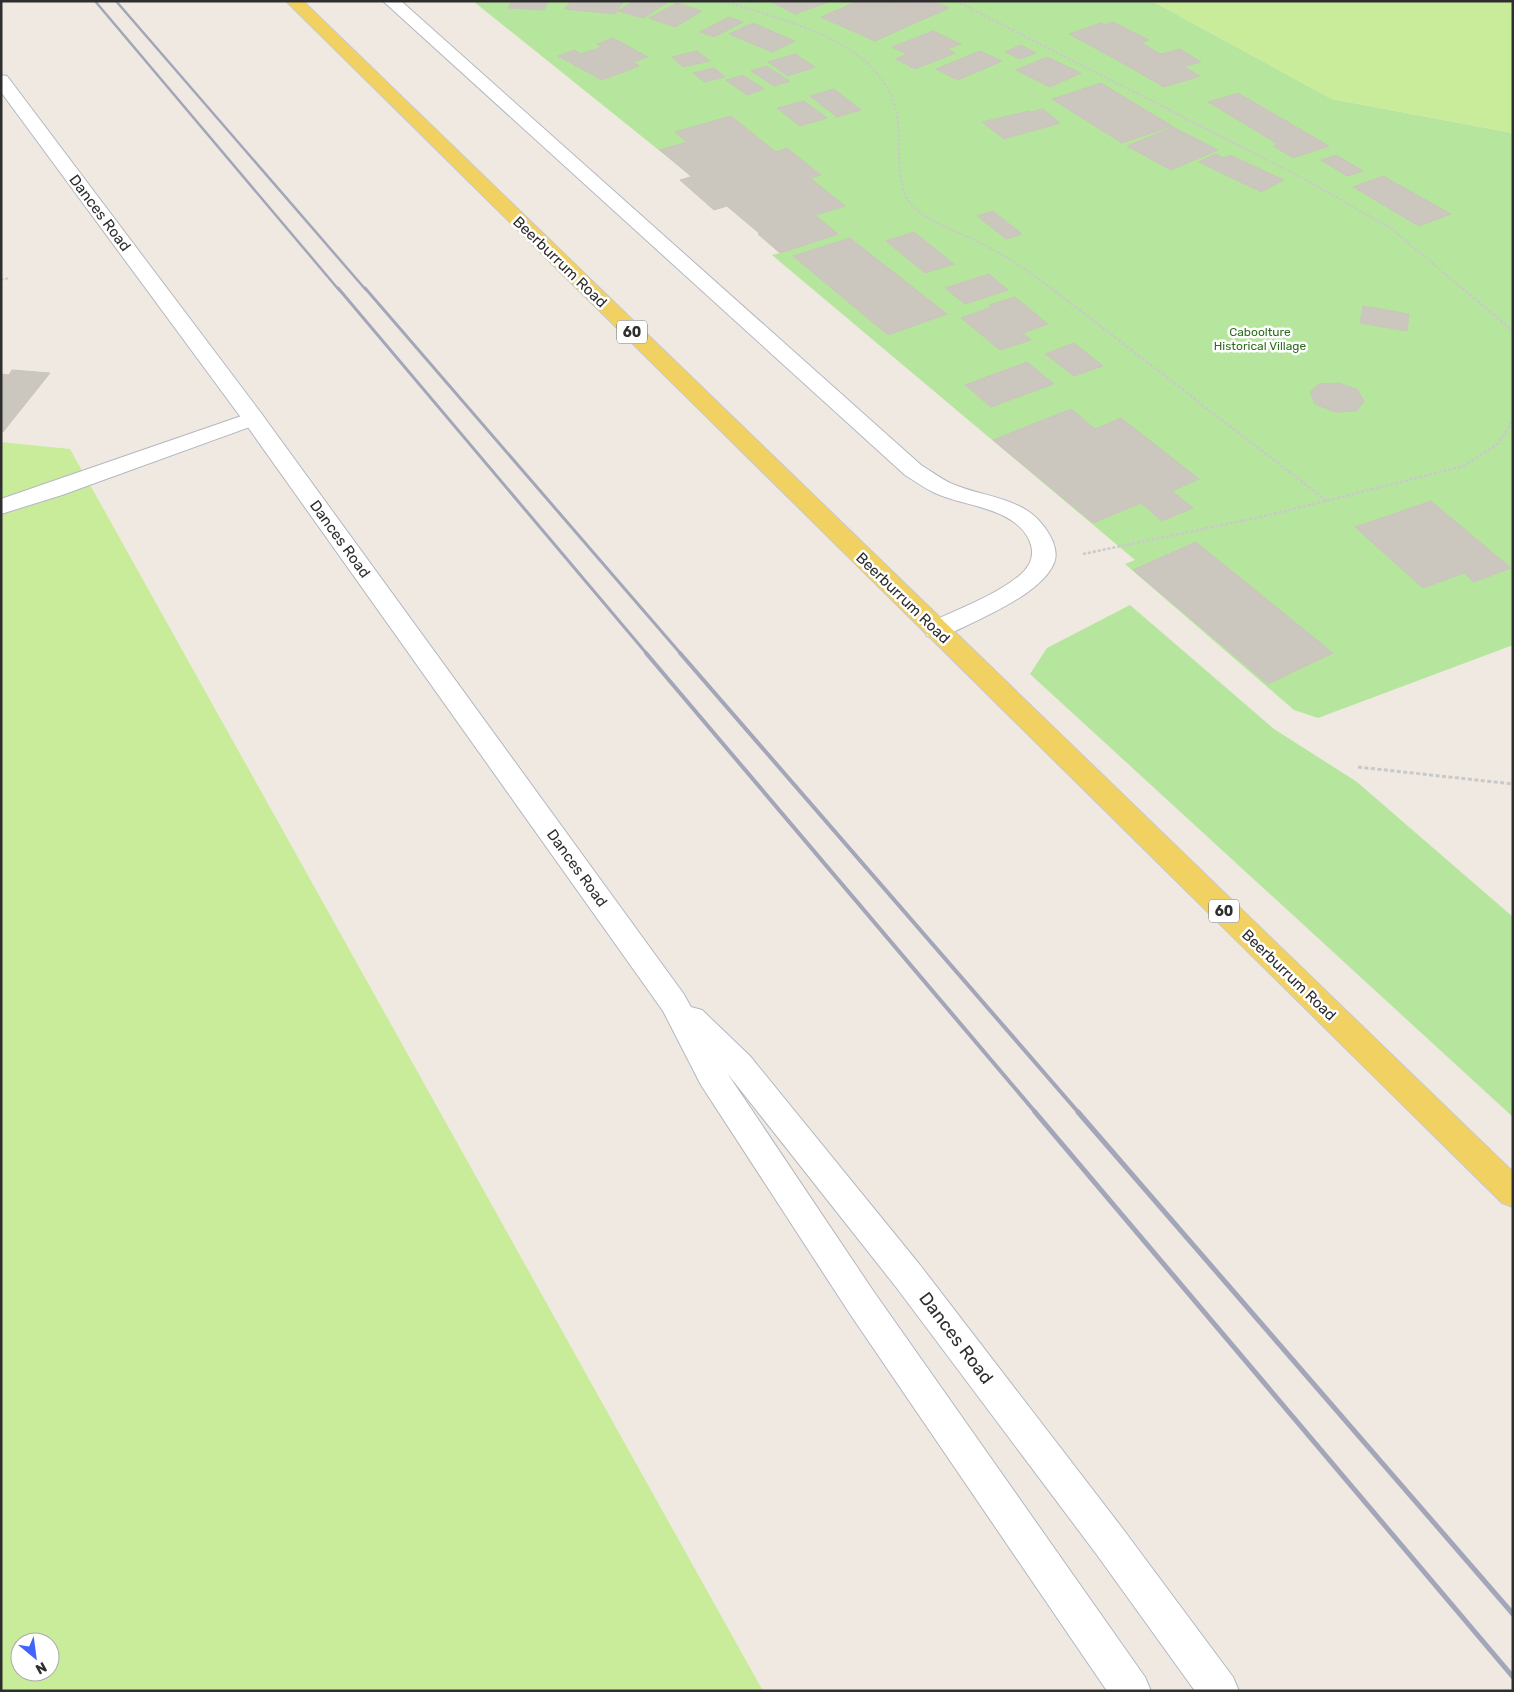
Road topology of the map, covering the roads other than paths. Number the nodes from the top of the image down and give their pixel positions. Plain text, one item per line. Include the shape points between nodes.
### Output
1 (294, 1) edge
2 (390, 1) edge
3 (1, 80) edge
4 (253, 418) junction
5 (1, 507) edge
6 (936, 630) junction
7 (673, 1002) junction
8 (1513, 1192) edge
9 (1131, 1691) edge
10 (1219, 1691) edge

1 - 6 main road, Beerburrum Road / 60
2 - 6 street via 913,470 942,488 1014,512 1034,528 1042,544 1043,562 1028,581
3 - 4 street, Dances Road
4 - 5 street
4 - 7 street, Dances Road
6 - 8 main road, Beerburrum Road / 60
7 - 9 street, Dances Road via 712,1076 760,1149
7 - 10 street, Dances Road via 739,1065 908,1276

